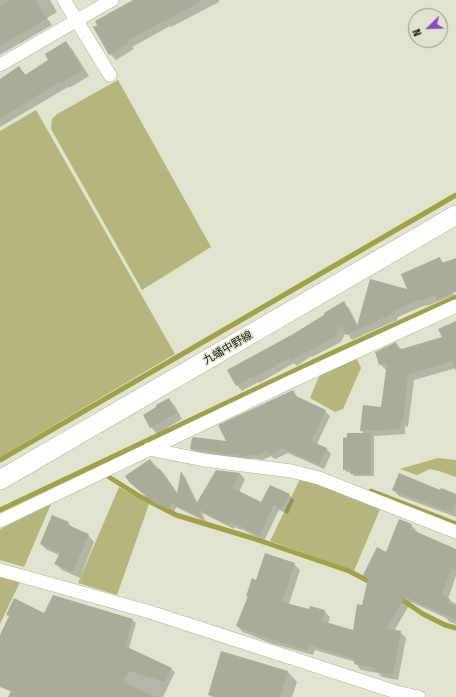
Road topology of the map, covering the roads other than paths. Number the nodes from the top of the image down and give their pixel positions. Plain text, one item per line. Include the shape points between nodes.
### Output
1 (64, 0) edge
2 (112, 0) edge
3 (76, 21) junction
4 (0, 65) edge
5 (110, 75) dead end
6 (456, 215) edge
7 (456, 306) edge
8 (149, 449) junction
9 (0, 480) edge
10 (0, 521) edge
11 (456, 532) edge
12 (0, 570) edge
13 (419, 697) edge

1 - 3 street
2 - 3 street
3 - 4 street
3 - 5 street
6 - 9 main road, 九蟠中野線
7 - 8 street
8 - 10 street
8 - 11 street via 204,460 291,471 319,478
12 - 13 street via 150,612 396,692

